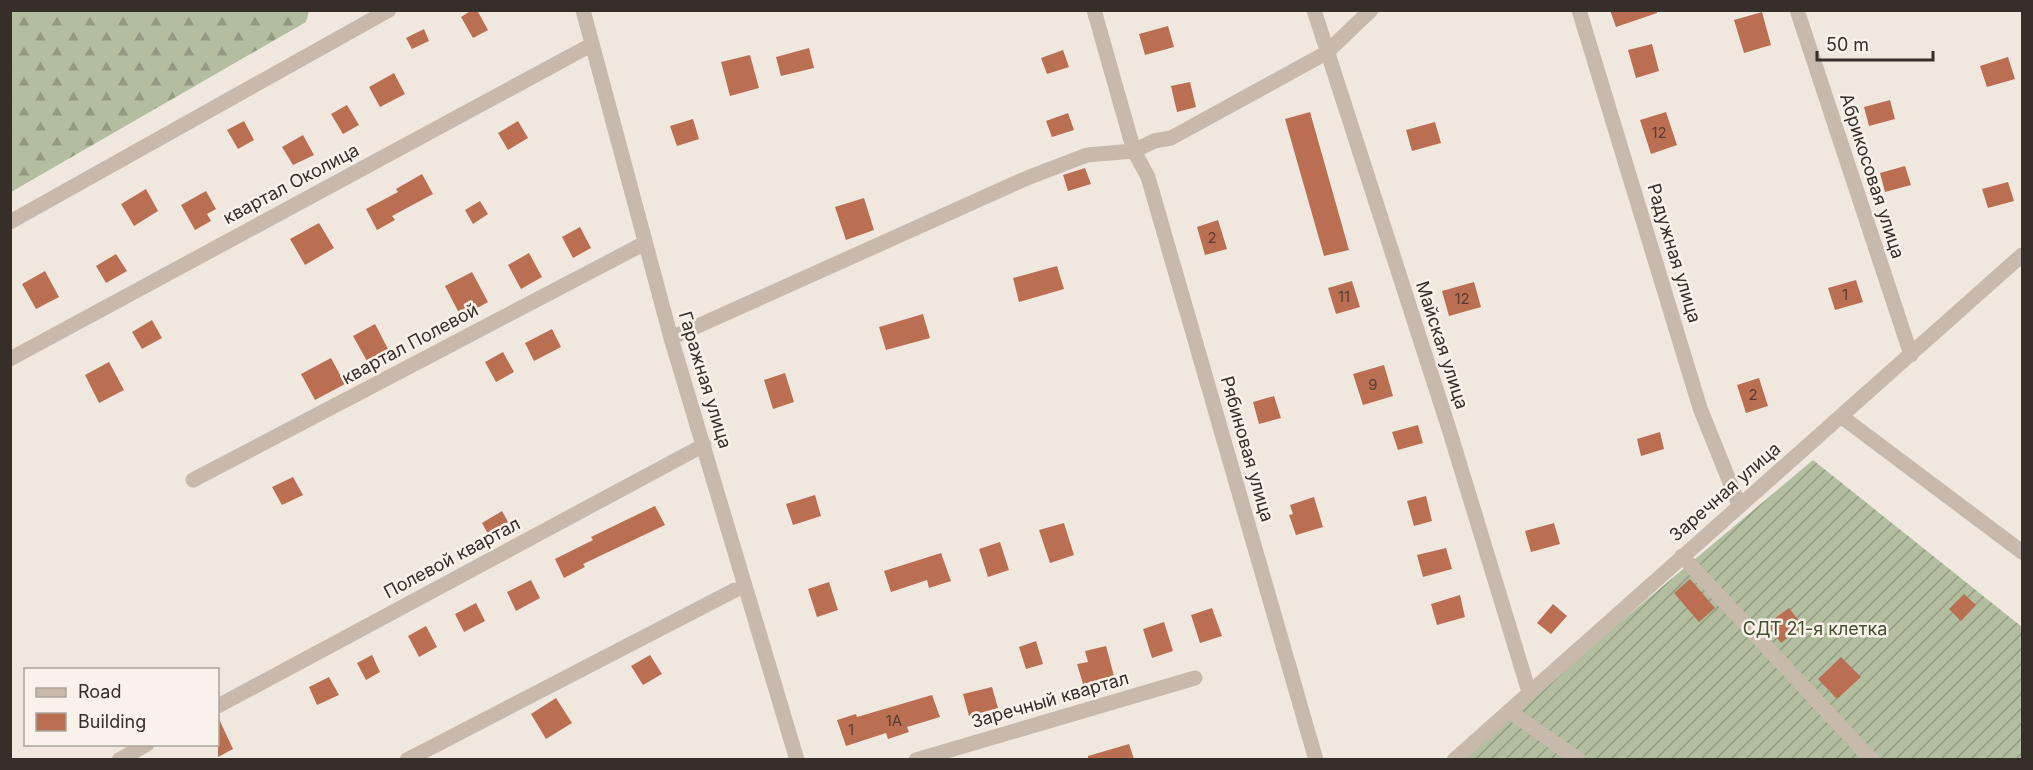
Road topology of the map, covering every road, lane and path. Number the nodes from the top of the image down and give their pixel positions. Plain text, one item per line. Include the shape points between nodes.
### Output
1 (389, 10) edge
2 (583, 10) edge
3 (1094, 10) edge
4 (1314, 10) edge
5 (1371, 10) edge
6 (1579, 10) edge
7 (1797, 10) edge
8 (591, 45) junction
9 (1326, 53) junction
10 (1134, 151) junction
11 (10, 222) edge
12 (645, 243) junction
13 (2022, 255) edge
14 (671, 338) junction
15 (1911, 355) junction
16 (10, 359) edge
17 (1842, 417) junction
18 (704, 445) junction
19 (193, 480) dead end
20 (1738, 505) junction
21 (2022, 552) edge
22 (1682, 556) junction
23 (735, 590) dead end
24 (1195, 678) dead end
25 (1529, 692) junction
26 (219, 705) edge
27 (1509, 711) junction
28 (143, 746) edge
29 (119, 759) edge
30 (407, 759) edge
31 (797, 759) edge
32 (916, 759) edge
33 (1316, 759) edge
34 (1454, 759) edge
35 (1578, 759) edge
36 (1872, 759) edge

1 - 11 street
2 - 8 street, Гаражная улица
3 - 10 street, Рябиновая улица
4 - 9 street, Майская улица
5 - 9 street
6 - 20 street, Радужная улица via 1700,408
7 - 15 street, Абрикосовая улица
8 - 12 street, Гаражная улица
8 - 16 street, квартал Околица
9 - 10 street via 1171,138
9 - 25 street, Майская улица via 1449,429
10 - 14 street via 1088,154 1027,178
10 - 33 street, Рябиновая улица via 1148,177
12 - 14 street, Гаражная улица
12 - 19 street, квартал Полевой
13 - 15 street, Заречная улица
14 - 18 street, Гаражная улица
15 - 17 street, Заречная улица
17 - 20 street, Заречная улица
17 - 21 street
18 - 26 street, Полевой квартал
18 - 31 street, Гаражная улица
20 - 22 street, Заречная улица
22 - 25 street, Заречная улица
22 - 36 street
23 - 30 street
24 - 32 street, Заречный квартал
25 - 27 street, Заречная улица
27 - 34 street, Заречная улица
27 - 35 street
28 - 29 street

